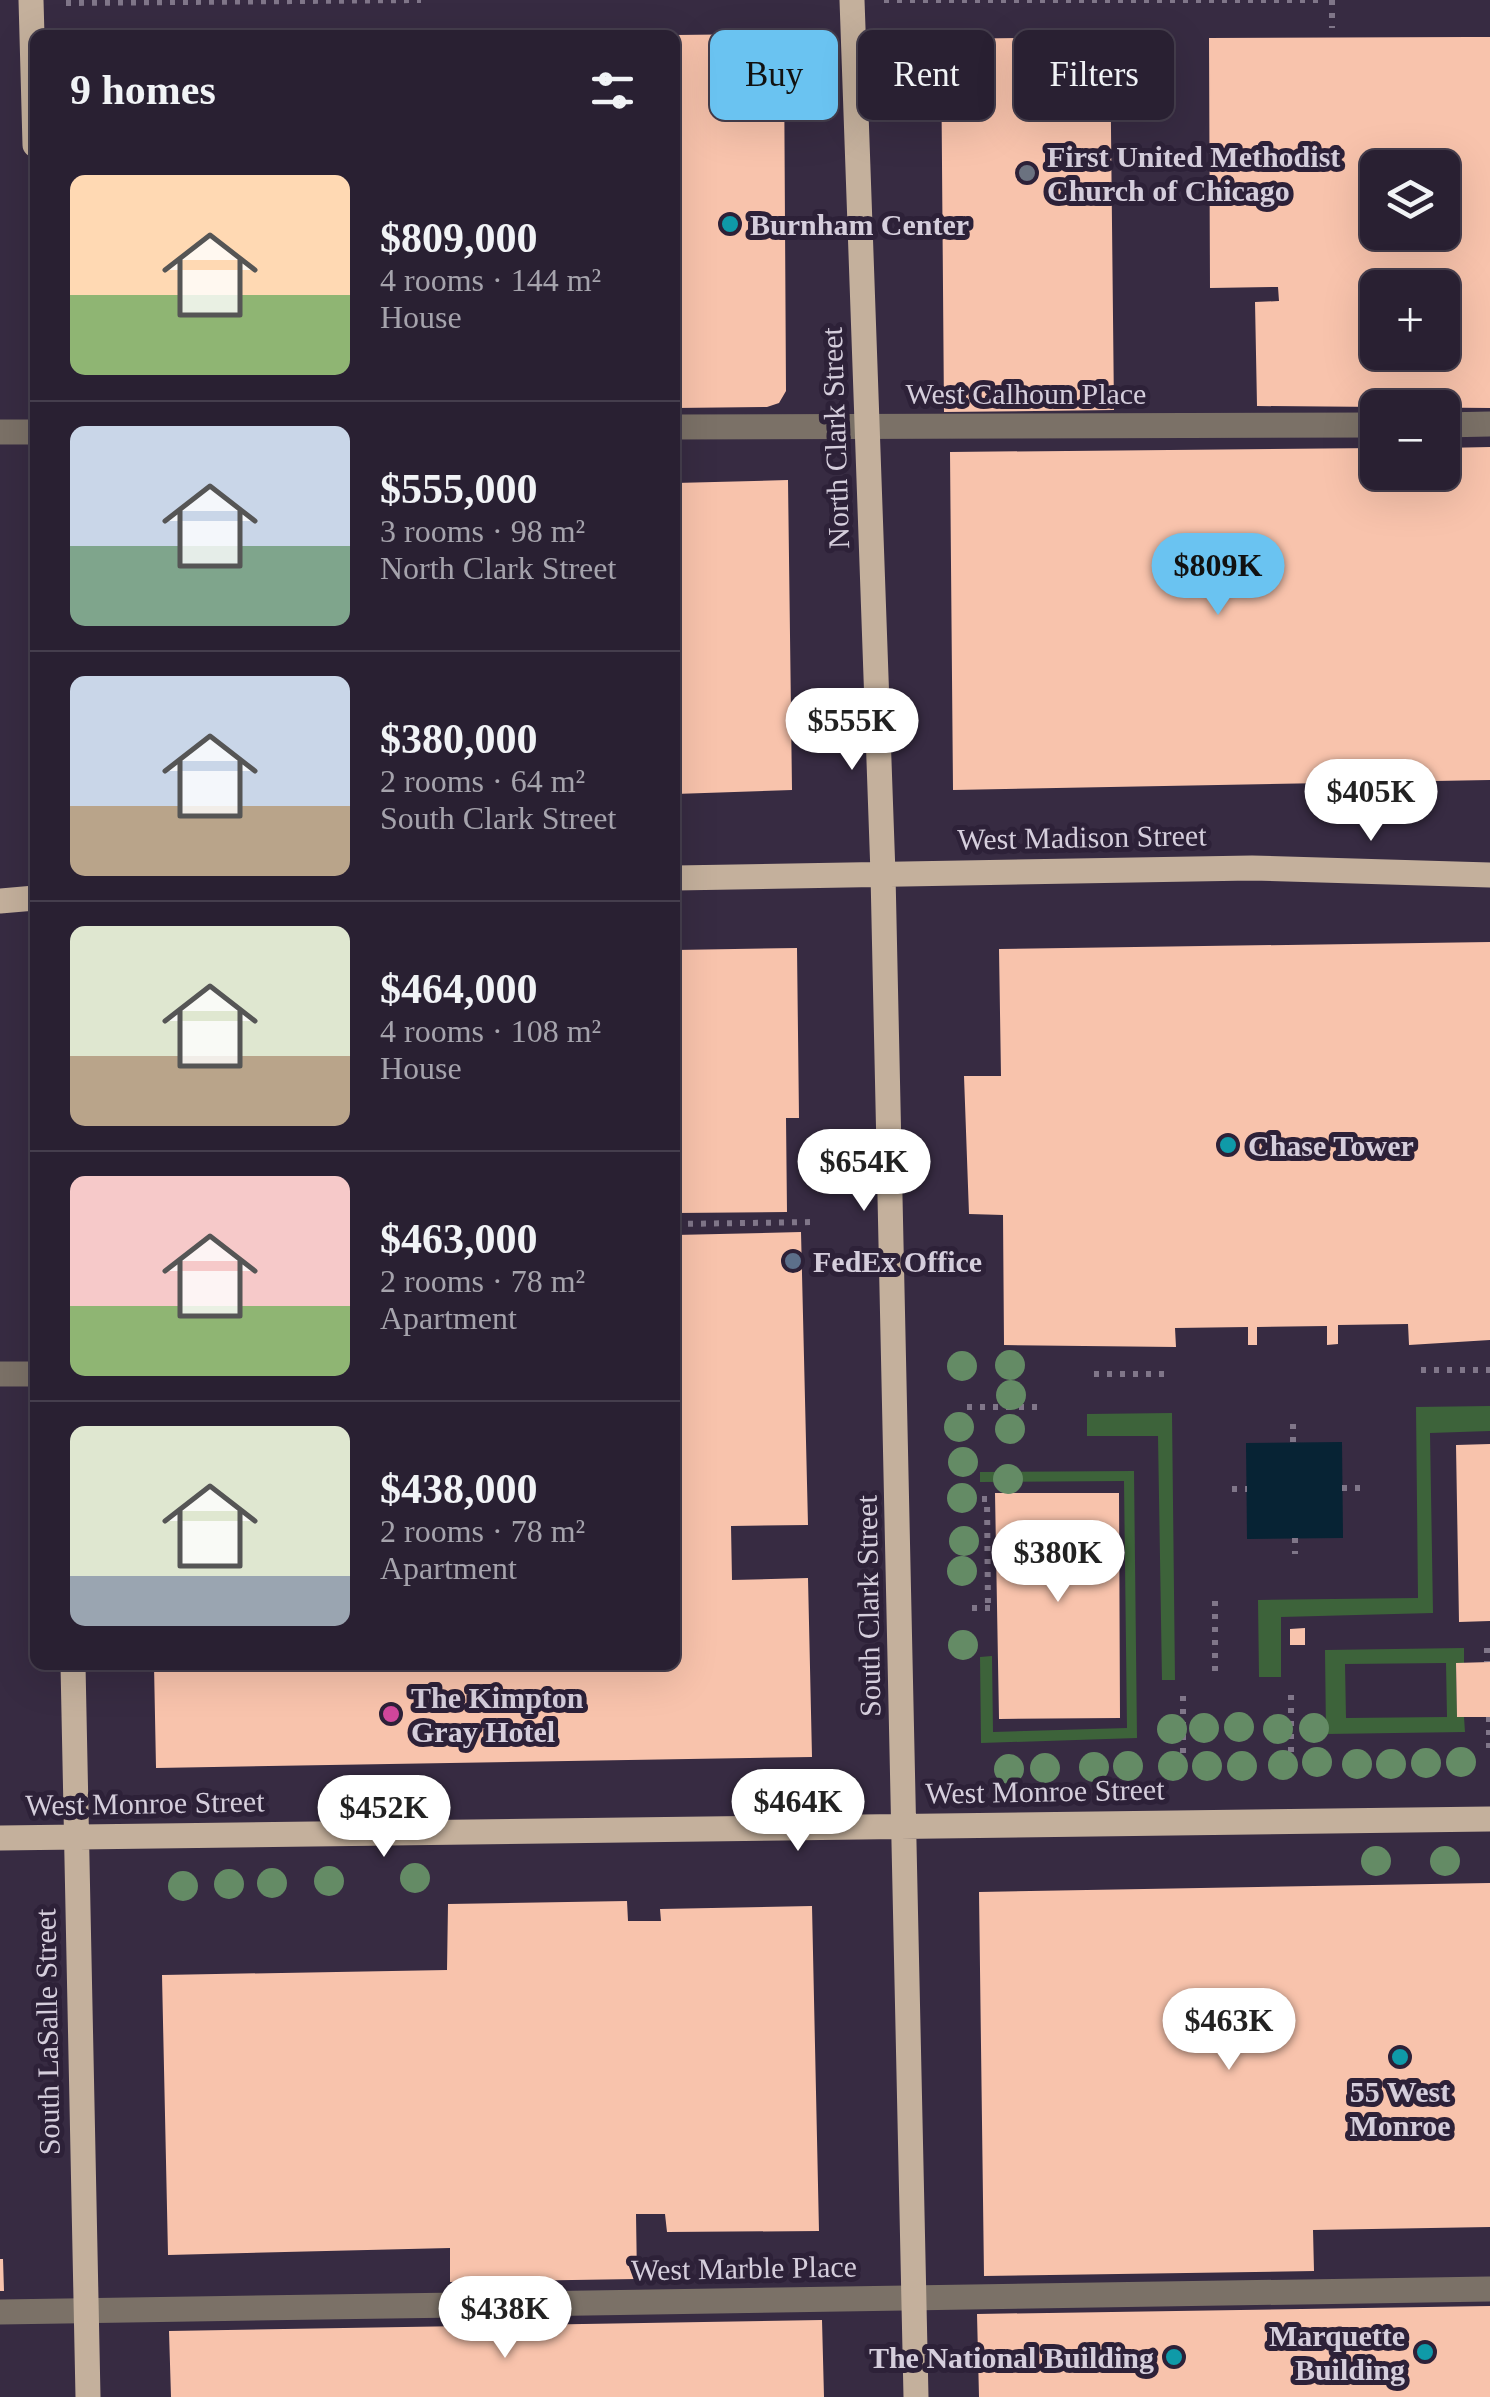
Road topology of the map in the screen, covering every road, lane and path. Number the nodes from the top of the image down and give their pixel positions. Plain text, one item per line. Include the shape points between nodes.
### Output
1 (422, 0) edge
2 (852, 0) edge
3 (877, 0) edge
4 (1329, 0) edge
5 (31, 2) edge
6 (1332, 28) dead end
7 (32, 30) edge
8 (1460, 424) edge
9 (1490, 424) edge
10 (1360, 425) edge
11 (867, 426) junction
12 (680, 427) edge
13 (0, 432) edge
14 (30, 432) edge
15 (883, 874) junction
16 (1490, 874) edge
17 (680, 878) edge
18 (30, 898) edge
19 (0, 901) edge
20 (815, 1222) dead end
21 (680, 1224) edge
22 (1420, 1370) dead end
23 (1490, 1370) edge
24 (0, 1374) edge
25 (30, 1374) edge
26 (1094, 1374) dead end
27 (1166, 1374) dead end
28 (1040, 1407) dead end
29 (967, 1408) dead end
30 (1292, 1424) dead end
31 (1293, 1443) dead end
32 (1342, 1488) dead end
33 (1360, 1488) dead end
34 (1232, 1489) dead end
35 (1246, 1489) dead end
36 (969, 1499) dead end
37 (1295, 1538) dead end
38 (1295, 1554) dead end
39 (1215, 1601) dead end
40 (972, 1608) dead end
41 (1487, 1648) dead end
42 (1487, 1662) dead end
43 (73, 1670) edge
44 (1216, 1672) dead end
45 (1292, 1695) dead end
46 (1183, 1696) dead end
47 (1489, 1717) edge
48 (1489, 1751) edge
49 (1292, 1752) dead end
50 (1183, 1753) dead end
51 (1490, 1819) edge
52 (904, 1825) junction
53 (76, 1836) junction
54 (0, 1838) edge
55 (1490, 2289) edge
56 (914, 2298) junction
57 (86, 2311) junction
58 (0, 2312) edge
59 (88, 2397) edge
60 (916, 2397) edge

1 - 5 path
2 - 11 main road, North Clark Street
3 - 4 path
4 - 6 path
5 - 7 main road
8 - 9 lane
10 - 11 lane, West Calhoun Place
11 - 12 lane, West Calhoun Place
11 - 15 main road, North Clark Street
13 - 14 lane
15 - 16 main road, West Madison Street via 1252,868
15 - 17 main road, West Madison Street
15 - 52 main road, South Clark Street
18 - 19 main road
20 - 21 path
22 - 23 path
24 - 25 lane
26 - 27 path
28 - 29 path
30 - 31 path
32 - 33 path
34 - 35 path
36 - 40 path via 986,1499 992,1608
37 - 38 path
39 - 44 path
41 - 42 path
43 - 53 main road, South LaSalle Street
45 - 49 path
46 - 50 path
47 - 48 path
51 - 52 main road, West Monroe Street
52 - 53 main road, West Monroe Street
52 - 56 main road, South Clark Street
53 - 54 main road, West Monroe Street
53 - 57 main road, South LaSalle Street
55 - 56 lane, West Marble Place
56 - 57 lane, West Marble Place
56 - 60 main road, South Clark Street
57 - 58 lane, West Marble Place
57 - 59 main road, South LaSalle Street

